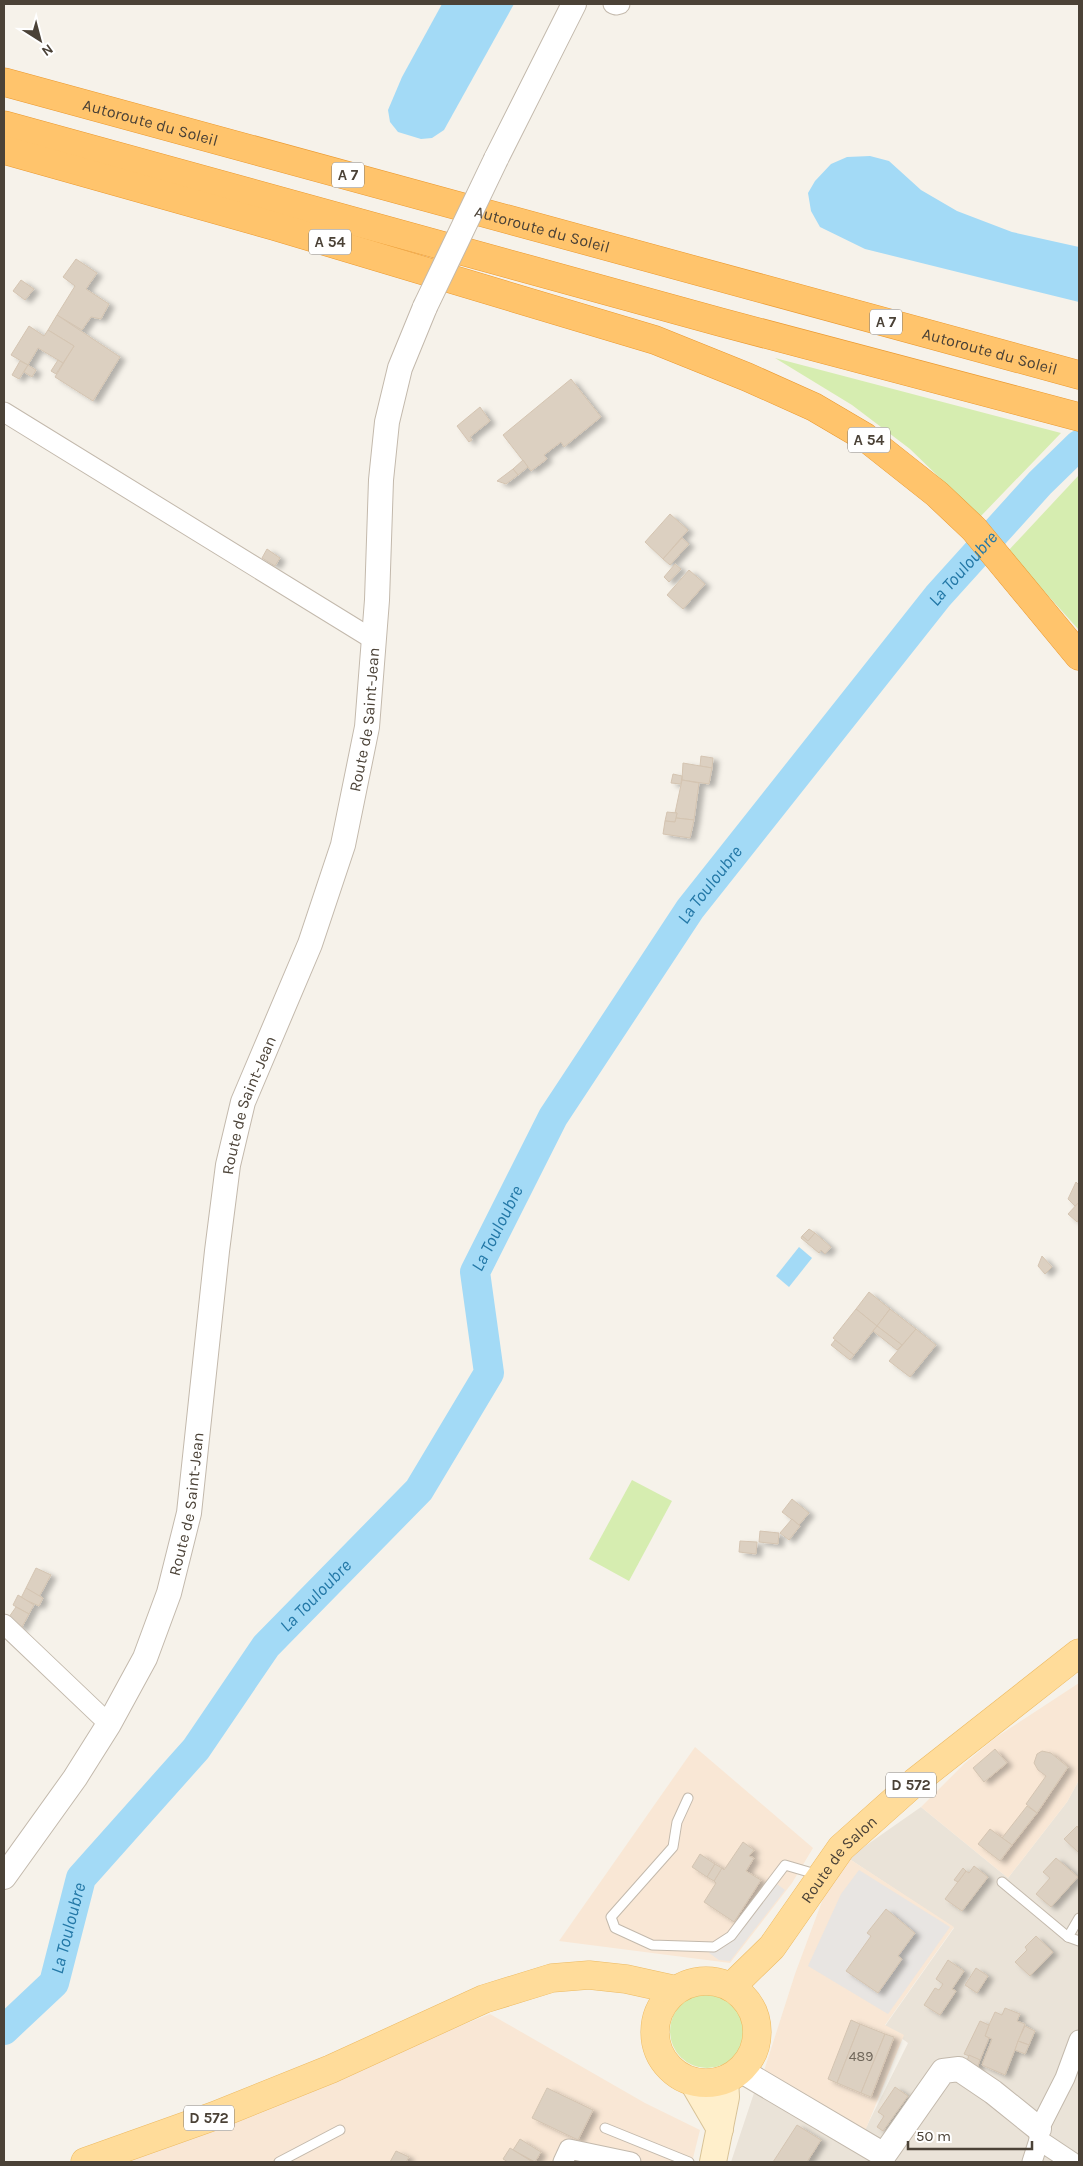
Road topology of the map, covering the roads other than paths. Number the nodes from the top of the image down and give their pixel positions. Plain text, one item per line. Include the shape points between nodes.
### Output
1 (574, 4) edge
2 (613, 4) edge
3 (620, 4) edge
4 (4, 82) edge
5 (4, 125) edge
6 (4, 150) edge
7 (1079, 375) edge
8 (4, 412) edge
9 (1073, 415) edge
10 (374, 640) junction
11 (1079, 656) edge
12 (4, 1624) edge
13 (1079, 1653) edge
14 (109, 1724) junction
15 (688, 1798) dead end
16 (821, 1876) junction
17 (4, 1877) edge
18 (1002, 1882) dead end
19 (1079, 1918) edge
20 (1068, 1937) junction
21 (1079, 1941) edge
22 (772, 1947) junction
23 (626, 1979) junction
24 (731, 1987) junction
25 (676, 1990) junction
26 (751, 2008) junction
27 (658, 2014) junction
28 (1079, 2040) edge
29 (732, 2074) junction
30 (692, 2080) junction
31 (605, 2128) dead end
32 (720, 2129) junction
33 (340, 2130) dead end
34 (1039, 2135) junction
35 (85, 2162) edge
36 (279, 2162) edge
37 (563, 2162) edge
38 (631, 2162) edge
39 (689, 2162) edge
40 (713, 2162) edge
41 (1032, 2162) edge
42 (1072, 2162) edge

1 - 10 street, Route de Saint-Jean, bridge via 424,307 400,368 387,422 381,480
2 - 3 street
4 - 7 highway, Autoroute du Soleil / A 7
5 - 9 highway
6 - 11 highway, A 54 via 274,226 655,340 814,407 865,437 937,494 974,529
8 - 10 street
10 - 14 street, Route de Saint-Jean via 367,727 343,845 310,944 243,1102 228,1165 189,1513 169,1593 145,1658
12 - 14 street
13 - 16 main road, Route de Salon / D 572 via 915,1782 841,1848
14 - 17 street, Route de Saint-Jean
15 - 16 lane via 676,1822 672,1847 611,1917 615,1928 652,1945 714,1947 731,1936 785,1865
16 - 22 main road, Route de Salon / D 572
18 - 20 lane
19 - 20 lane
20 - 21 lane
22 - 24 main road, Route de Salon / D 572
22 - 26 main road, Route de Salon / D 572
23 - 25 main road, D 572
23 - 27 main road
23 - 35 main road, D 572 via 589,1975 552,1978 484,1999 331,2069 214,2116
24 - 25 main road via 703,1981
24 - 26 main road
25 - 27 main road
26 - 29 main road via 756,2024 756,2041 750,2057
27 - 30 main road via 655,2030 657,2047 664,2062 676,2073
28 - 34 street
29 - 30 main road via 708,2082
29 - 32 main road
29 - 34 street via 884,2155 943,2071 959,2069 993,2092
30 - 32 main road
31 - 39 lane
32 - 40 main road
33 - 36 lane
34 - 41 street
34 - 42 street
37 - 38 street via 569,2149

